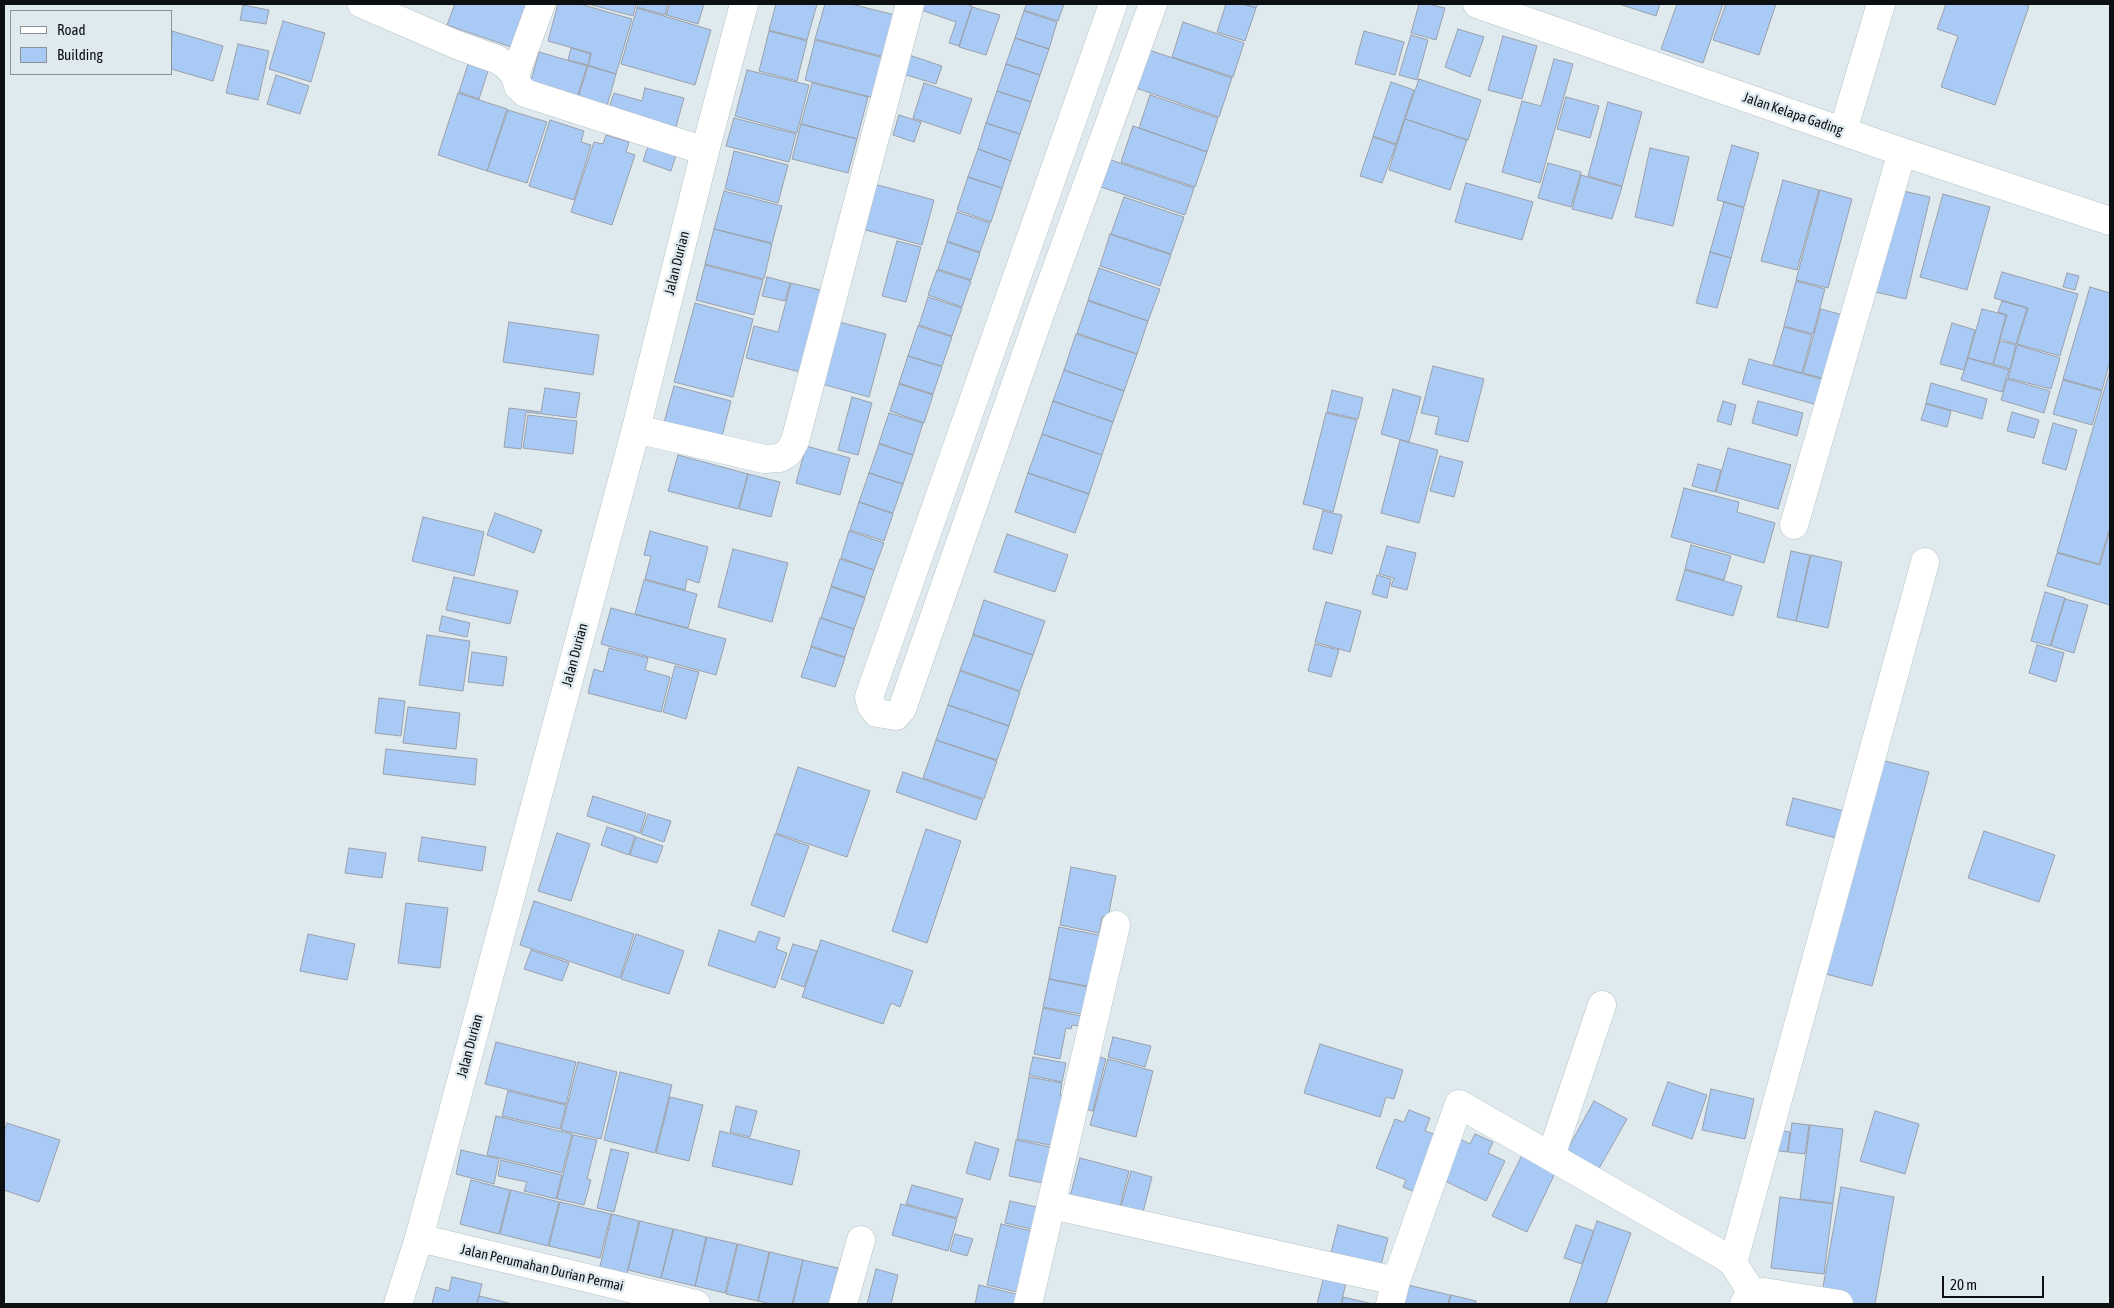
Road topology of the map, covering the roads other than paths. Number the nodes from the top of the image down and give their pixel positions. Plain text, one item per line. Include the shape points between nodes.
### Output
1 (362, 4) edge
2 (540, 4) edge
3 (744, 4) edge
4 (910, 4) edge
5 (1113, 4) edge
6 (1154, 4) edge
7 (1477, 4) edge
8 (1881, 4) edge
9 (515, 75) junction
10 (1843, 131) junction
11 (705, 152) junction
12 (1902, 152) junction
13 (2110, 221) edge
14 (636, 429) junction
15 (1794, 525) dead end
16 (1925, 562) dead end
17 (1116, 925) dead end
18 (1602, 1005) dead end
19 (1551, 1156) junction
20 (1052, 1205) junction
21 (418, 1238) junction
22 (861, 1240) dead end
23 (1733, 1263) junction
24 (1393, 1292) edge
25 (1749, 1299) edge
26 (398, 1304) edge
27 (696, 1304) edge
28 (842, 1304) edge
29 (1028, 1304) edge
30 (1839, 1304) edge

1 - 9 street via 457,46 496,59
2 - 9 street
3 - 11 street, Jalan Durian
4 - 14 street via 795,441 789,452 780,458 764,459
5 - 6 street via 869,697 877,713 896,716 902,709 1040,314
7 - 10 street, Jalan Kelapa Gading
8 - 10 street
9 - 11 street via 518,86 525,93
10 - 12 street, Jalan Kelapa Gading
11 - 14 street, Jalan Durian
12 - 13 street, Jalan Kelapa Gading
12 - 15 street
14 - 21 street, Jalan Durian
16 - 23 street
17 - 20 street
18 - 19 street
19 - 23 street
19 - 24 street via 1459,1104
20 - 24 street
20 - 29 street
21 - 26 street, Jalan Durian
21 - 27 street, Jalan Perumahan Durian Permai
22 - 28 street
23 - 25 street
25 - 30 street via 1776,1293

